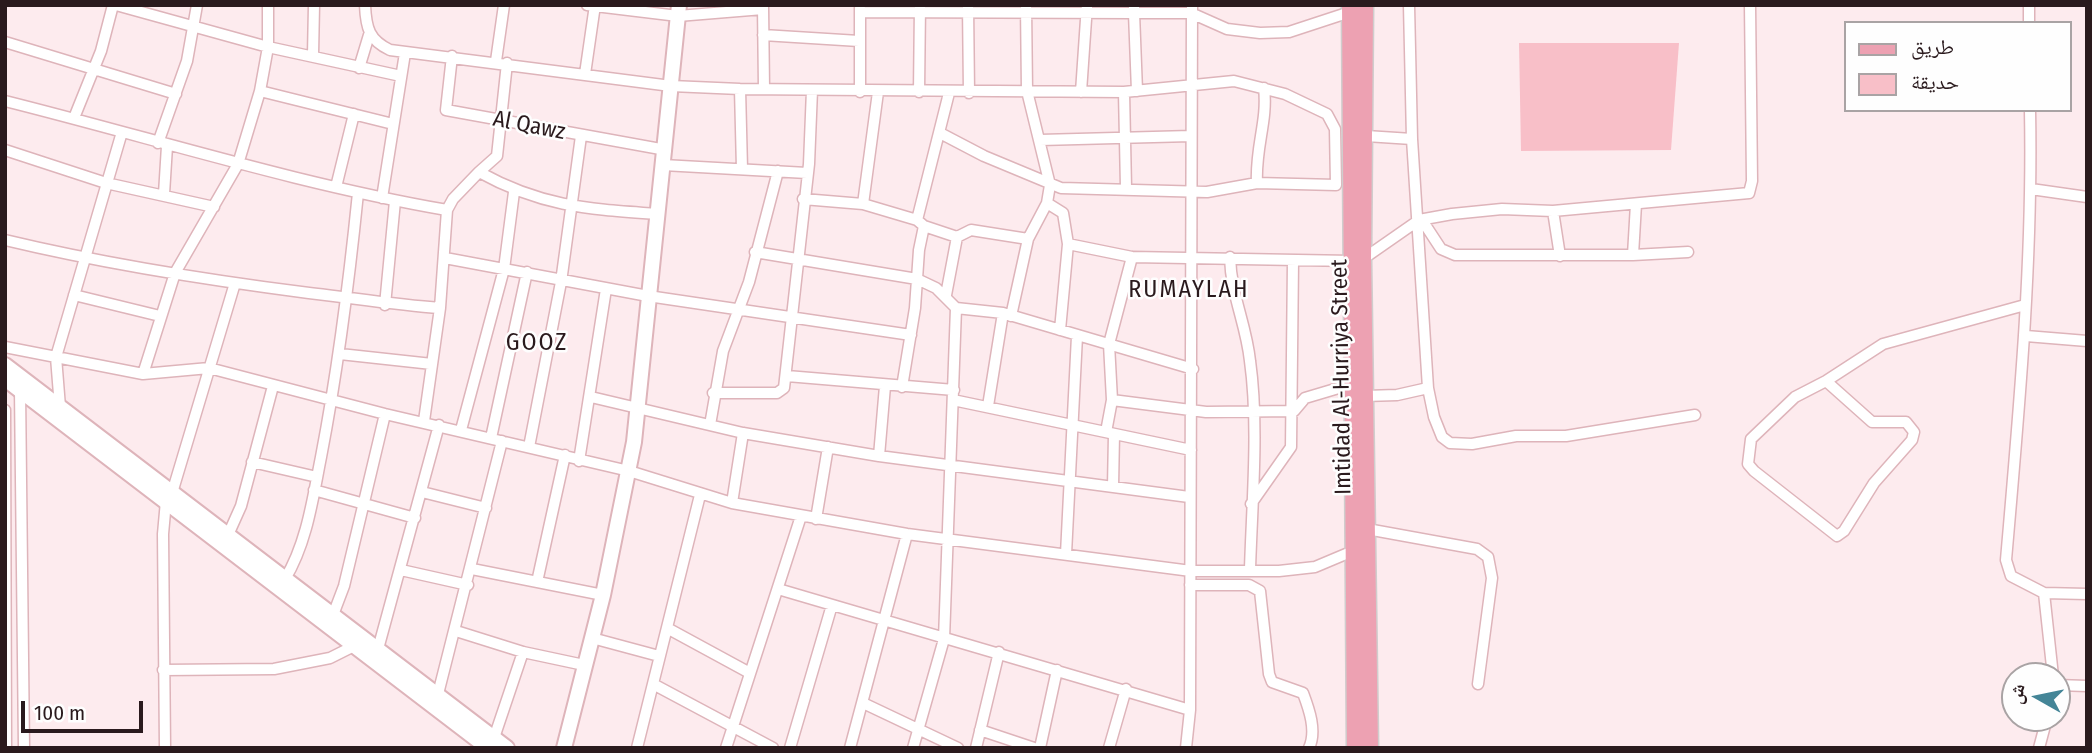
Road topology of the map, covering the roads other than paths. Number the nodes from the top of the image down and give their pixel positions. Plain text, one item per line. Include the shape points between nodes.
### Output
1 (114, 5) edge
2 (197, 5) edge
3 (268, 5) edge
4 (314, 5) edge
5 (366, 5) edge
6 (504, 5) edge
7 (1409, 5) edge
8 (1750, 5) edge
9 (592, 6) edge
10 (763, 7) edge
11 (1026, 8) edge
12 (1355, 8) edge
13 (138, 9) edge
14 (860, 9) edge
15 (920, 9) edge
16 (1086, 9) edge
17 (1134, 9) edge
18 (1191, 9) edge
19 (679, 10) edge
20 (968, 10) edge
21 (195, 26) junction
22 (369, 35) junction
23 (763, 35) junction
24 (859, 41) junction
25 (5, 42) edge
26 (268, 47) junction
27 (405, 53) junction
28 (313, 55) junction
29 (453, 56) junction
30 (502, 62) junction
31 (359, 68) junction
32 (93, 69) junction
33 (585, 74) junction
34 (401, 76) junction
35 (671, 86) junction
36 (1193, 87) junction
37 (1264, 88) junction
38 (740, 89) junction
39 (764, 89) junction
40 (812, 90) junction
41 (260, 91) junction
42 (1027, 91) junction
43 (1137, 91) junction
44 (860, 92) junction
45 (878, 92) junction
46 (919, 92) junction
47 (1081, 92) junction
48 (1124, 92) junction
49 (949, 93) junction
50 (969, 93) junction
51 (176, 94) junction
52 (5, 101) edge
53 (2030, 112) edge
54 (354, 114) junction
55 (1358, 115) junction
56 (74, 118) junction
57 (502, 121) junction
58 (393, 124) junction
59 (122, 132) junction
60 (940, 133) junction
61 (582, 136) junction
62 (1191, 136) junction
63 (1366, 136) junction
64 (1124, 139) junction
65 (1412, 139) junction
66 (1040, 140) junction
67 (163, 145) junction
68 (1344, 147) junction
69 (5, 150) edge
70 (666, 150) junction
71 (237, 164) junction
72 (663, 165) junction
73 (742, 169) junction
74 (778, 171) junction
75 (479, 172) junction
76 (807, 173) junction
77 (106, 183) junction
78 (1257, 183) junction
79 (1050, 185) junction
80 (336, 187) junction
81 (1126, 188) junction
82 (1343, 188) junction
83 (2031, 189) junction
84 (1190, 190) junction
85 (514, 191) junction
86 (358, 193) junction
87 (164, 194) junction
88 (2087, 197) edge
89 (382, 198) junction
90 (803, 199) junction
91 (394, 201) junction
92 (1047, 203) junction
93 (863, 204) junction
94 (1636, 204) junction
95 (215, 207) junction
96 (572, 208) junction
97 (447, 210) junction
98 (1553, 211) junction
99 (659, 214) junction
100 (1420, 220) junction
101 (920, 223) junction
102 (957, 237) junction
103 (1028, 239) junction
104 (5, 240) edge
105 (1068, 244) junction
106 (755, 252) junction
107 (1688, 252) dead end
108 (1633, 255) junction
109 (1560, 256) junction
110 (1132, 257) junction
111 (1230, 257) junction
112 (445, 258) junction
113 (85, 259) junction
114 (1189, 260) junction
115 (1357, 260) junction
116 (796, 261) junction
117 (1293, 261) junction
118 (505, 269) junction
119 (527, 272) junction
120 (175, 273) junction
121 (917, 279) junction
122 (561, 282) junction
123 (234, 283) junction
124 (606, 289) junction
125 (74, 295) junction
126 (946, 295) junction
127 (648, 296) junction
128 (348, 298) junction
129 (385, 304) junction
130 (2025, 305) junction
131 (440, 308) junction
132 (956, 308) junction
133 (738, 310) junction
134 (1007, 315) junction
135 (160, 316) junction
136 (792, 319) junction
137 (1060, 330) junction
138 (911, 335) junction
139 (1077, 336) junction
140 (2026, 336) junction
141 (2087, 341) edge
142 (1109, 344) junction
143 (5, 347) edge
144 (340, 354) junction
145 (56, 357) junction
146 (432, 364) junction
147 (5, 365) edge
148 (209, 368) junction
149 (1193, 369) junction
150 (143, 374) junction
151 (787, 376) junction
152 (5, 379) edge
153 (1826, 381) junction
154 (1352, 384) junction
155 (273, 386) junction
156 (885, 386) junction
157 (902, 387) junction
158 (1428, 388) junction
159 (20, 390) junction
160 (713, 393) junction
161 (953, 395) junction
162 (1365, 396) junction
163 (592, 397) junction
164 (332, 400) junction
165 (1112, 400) junction
166 (988, 406) junction
167 (60, 407) junction
168 (638, 407) junction
169 (5, 410) edge
170 (1192, 410) junction
171 (1255, 411) junction
172 (1294, 411) junction
173 (386, 414) junction
174 (1695, 415) dead end
175 (424, 421) junction
176 (1070, 424) junction
177 (439, 425) junction
178 (709, 425) junction
179 (461, 430) junction
180 (743, 433) junction
181 (1110, 433) junction
182 (497, 439) junction
183 (828, 446) junction
184 (529, 447) junction
185 (1191, 450) junction
186 (565, 456) junction
187 (879, 456) junction
188 (579, 461) junction
189 (252, 462) junction
190 (6, 465) edge
191 (21, 465) junction
192 (948, 466) junction
193 (629, 471) junction
194 (317, 477) junction
195 (1070, 481) junction
196 (1113, 486) junction
197 (314, 490) junction
198 (422, 492) junction
199 (700, 495) junction
200 (6, 496) edge
201 (169, 497) junction
202 (1189, 497) junction
203 (732, 503) junction
204 (365, 504) junction
205 (1251, 504) junction
206 (486, 509) junction
207 (801, 516) junction
208 (415, 518) junction
209 (816, 519) junction
210 (1367, 529) junction
211 (907, 534) junction
212 (228, 535) junction
213 (947, 538) junction
214 (1353, 551) junction
215 (1066, 554) junction
216 (472, 569) junction
217 (1250, 569) junction
218 (401, 570) junction
219 (1191, 571) junction
220 (285, 579) junction
221 (537, 582) junction
222 (468, 585) junction
223 (1190, 585) junction
224 (778, 589) junction
225 (2044, 593) junction
226 (2087, 594) edge
227 (603, 595) junction
228 (832, 606) junction
229 (333, 615) junction
230 (885, 622) junction
231 (667, 628) junction
232 (456, 631) junction
233 (592, 638) junction
234 (944, 639) junction
235 (354, 646) junction
236 (378, 649) junction
237 (523, 652) junction
238 (999, 652) junction
239 (659, 656) junction
240 (2051, 662) edge
241 (584, 665) junction
242 (163, 670) junction
243 (1057, 670) junction
244 (748, 672) junction
245 (6, 673) edge
246 (23, 673) junction
247 (653, 684) junction
248 (1478, 684) dead end
249 (1126, 689) junction
250 (438, 694) junction
251 (6, 701) edge
252 (24, 701) junction
253 (863, 703) junction
254 (1190, 710) junction
255 (732, 725) junction
256 (918, 729) junction
257 (980, 730) junction
258 (491, 743) edge
259 (6, 748) edge
260 (24, 748) edge
261 (164, 748) edge
262 (507, 748) edge
263 (564, 748) edge
264 (637, 748) edge
265 (726, 748) edge
266 (773, 748) edge
267 (790, 748) edge
268 (850, 748) edge
269 (913, 748) edge
270 (958, 748) edge
271 (976, 748) edge
272 (1034, 748) edge
273 (1040, 748) edge
274 (1109, 748) edge
275 (1186, 748) edge
276 (1309, 748) edge
277 (1356, 748) edge
278 (1370, 748) edge

1 - 13 street
1 - 32 street
2 - 21 street
3 - 26 street
4 - 28 street
5 - 22 street
6 - 30 street
7 - 65 street
8 - 94 street via 1749,193
9 - 19 street
9 - 33 street
10 - 19 street
10 - 23 street
11 - 16 street
11 - 20 street
11 - 42 street
12 - 18 street via 1289,32 1260,33 1227,29
12 - 55 main road, Imtidad Al-Hurriya Street
13 - 21 street
14 - 15 street
14 - 24 street
15 - 20 street
15 - 46 street
16 - 17 street
16 - 47 street
17 - 18 street
17 - 43 street
18 - 36 street
19 - 35 main road
20 - 50 street
21 - 26 street
21 - 51 street
22 - 27 street via 377,44
22 - 31 street
23 - 24 street
23 - 39 street
24 - 44 street
25 - 32 street
26 - 28 street
26 - 41 street
27 - 29 street
27 - 34 street
28 - 31 street
29 - 30 street
29 - 57 street, Al Qawz via 446,110
30 - 33 street
30 - 57 street
31 - 34 street
32 - 51 street
32 - 56 street
33 - 35 street
34 - 58 street
35 - 38 street
35 - 70 main road
36 - 37 street via 1234,81
36 - 43 street
36 - 62 street
37 - 68 street via 1326,114
37 - 78 street
38 - 39 street
38 - 73 street
39 - 40 street
40 - 44 street
40 - 76 street
41 - 54 street
41 - 71 street
42 - 47 street
42 - 50 street
42 - 66 street
43 - 48 street
44 - 45 street
45 - 46 street
45 - 93 street
46 - 49 street
47 - 48 street
48 - 64 street
49 - 50 street
49 - 60 street
51 - 67 street
52 - 56 street
53 - 83 street
54 - 58 street
54 - 80 street
55 - 63 main road, Imtidad Al-Hurriya Street
55 - 68 main road
56 - 59 street
57 - 61 street, Al Qawz
57 - 75 street via 498,156
58 - 89 street
59 - 67 street
59 - 77 street
60 - 79 street
60 - 101 street
61 - 70 street, Al Qawz
61 - 96 street
62 - 64 street
62 - 84 street
63 - 65 street
63 - 115 main road, Imtidad Al-Hurriya Street
64 - 66 street
64 - 81 street
65 - 100 street
66 - 79 street
67 - 71 street
67 - 87 street
68 - 82 main road
69 - 77 street
70 - 72 main road
71 - 80 street
71 - 95 street
72 - 73 street
72 - 99 main road
73 - 74 street
74 - 76 street
74 - 106 street
75 - 85 street
75 - 97 street
76 - 90 street
77 - 87 street
77 - 113 street
78 - 82 street
78 - 84 street via 1225,191
79 - 81 street
79 - 92 street
80 - 86 street
81 - 84 street
82 - 115 main road
83 - 88 street
83 - 130 street
84 - 114 street
85 - 96 street
85 - 118 street
86 - 89 street
86 - 128 street
87 - 95 street
89 - 91 street
90 - 93 street
90 - 116 street
91 - 97 street
91 - 129 street
92 - 103 street
92 - 105 street via 1063,213
93 - 101 street
94 - 98 street
94 - 108 street
95 - 120 street
96 - 99 street
96 - 122 street
97 - 112 street
98 - 100 street via 1502,209
98 - 109 street
99 - 127 main road
100 - 109 street via 1441,249 1455,255
100 - 115 street
100 - 158 street
101 - 102 street
101 - 121 street
102 - 103 street via 971,230
102 - 126 street
103 - 134 street
104 - 113 street
105 - 110 street
105 - 137 street
106 - 116 street
106 - 133 street
107 - 108 street
108 - 109 street
110 - 114 street
110 - 142 street
111 - 114 street
111 - 117 street
111 - 171 street via 1231,287 1247,338
112 - 118 street
112 - 131 street
113 - 120 street
113 - 125 street
114 - 149 street
115 - 117 street
115 - 154 main road
115 - 162 main road, Imtidad Al-Hurriya Street
116 - 121 street
116 - 136 street
117 - 172 street
118 - 119 street
118 - 179 street
119 - 122 street
119 - 182 street
120 - 123 street
120 - 135 street
121 - 126 street
121 - 138 street
122 - 124 street
122 - 184 street
123 - 128 street
123 - 148 street
124 - 127 street
124 - 163 street
125 - 135 street
125 - 145 street
126 - 132 street
127 - 133 street
127 - 168 main road
128 - 129 street
128 - 144 street
129 - 131 street
130 - 140 street
130 - 153 street via 1882,344
131 - 146 street
132 - 134 street
132 - 161 street
133 - 136 street
133 - 160 street
134 - 137 street
134 - 166 street
135 - 150 street
136 - 138 street
136 - 151 street
137 - 139 street
138 - 157 street
139 - 142 street
139 - 176 street
140 - 141 street
140 - 225 street via 2006,560 2011,576
142 - 149 street
142 - 165 street
143 - 145 street
144 - 146 street
144 - 164 street
145 - 150 street
145 - 167 street
146 - 175 street
147 - 167 main road
148 - 150 street
148 - 155 street
148 - 201 street
149 - 170 street
151 - 156 street
151 - 160 street via 776,393
152 - 159 main road
153 - 153 street via 1795,397 1756,434 1748,445 1747,458 1754,471 1838,536 1914,432 1906,422 1880,424 1866,419
154 - 172 street via 1305,398
154 - 214 main road
155 - 164 street
155 - 189 street
156 - 157 street
156 - 187 street
157 - 161 street
158 - 162 street
158 - 174 street via 1434,417 1450,443 1566,436
159 - 191 street
159 - 201 main road
160 - 178 street
161 - 166 street
161 - 192 street
162 - 210 main road, Imtidad Al-Hurriya Street
163 - 168 street
163 - 188 street
164 - 173 street
164 - 194 street
165 - 170 street
165 - 181 street
166 - 176 street
167 - 201 main road
168 - 178 street
168 - 193 main road
169 - 190 street
170 - 171 street
170 - 185 street
171 - 172 street
171 - 205 street
172 - 205 street via 1289,455
173 - 175 street
173 - 204 street
175 - 177 street
176 - 181 street
176 - 195 street
177 - 179 street
177 - 198 street
178 - 180 street
179 - 182 street
180 - 183 street
180 - 203 street
181 - 185 street
181 - 196 street
182 - 184 street
182 - 206 street
183 - 187 street
183 - 209 street
184 - 186 street
185 - 202 street
186 - 188 street
186 - 221 street
187 - 192 street
188 - 193 street
189 - 194 street
189 - 212 street
190 - 191 street
190 - 200 street
191 - 246 street
192 - 195 street
192 - 213 street
193 - 199 street
193 - 227 main road
194 - 197 street
195 - 196 street
195 - 215 street
196 - 202 street
197 - 204 street
197 - 220 street via 299,552
198 - 206 street
198 - 208 street
199 - 203 street
199 - 231 street
200 - 245 street
201 - 212 main road
201 - 235 main road
201 - 242 street via 163,534
202 - 219 street
203 - 207 street
204 - 208 street
204 - 229 street
205 - 217 street
206 - 216 street
207 - 209 street
207 - 224 street
208 - 218 street
209 - 211 street
210 - 248 street via 1477,549 1488,558 1492,578
210 - 278 main road, Imtidad Al-Hurriya Street
211 - 213 street
211 - 230 street
212 - 220 main road
213 - 215 street
213 - 234 street
214 - 217 street via 1315,567
214 - 277 main road
215 - 219 street
216 - 221 street
216 - 222 street
217 - 219 street
218 - 222 street
218 - 236 street
219 - 223 street
220 - 229 main road
221 - 227 street
222 - 232 street
223 - 254 street
223 - 276 street via 1249,585 1260,592 1269,674 1272,682 1303,692 1310,709
224 - 228 street
224 - 244 street
225 - 226 street
225 - 240 street
227 - 233 main road
228 - 230 street
228 - 267 street
229 - 236 main road
230 - 234 street
230 - 253 street
231 - 239 street
231 - 244 street
232 - 237 street
232 - 250 street
233 - 239 street
233 - 241 main road
234 - 238 street
234 - 256 street
235 - 242 street via 330,659 274,669
235 - 258 main road
236 - 250 main road
237 - 241 street
237 - 258 street
238 - 243 street
238 - 257 street
239 - 247 street
241 - 263 main road
242 - 261 street
243 - 249 street
243 - 273 street
244 - 255 street
245 - 246 street
245 - 251 street
246 - 252 street
247 - 255 street
247 - 264 street
249 - 254 street
249 - 274 street
250 - 258 main road
251 - 252 street
251 - 259 street
252 - 260 street
253 - 256 street
253 - 268 street
254 - 275 street
255 - 265 street
255 - 266 street
256 - 269 street
256 - 270 street
257 - 271 street
257 - 272 street
258 - 262 main road

